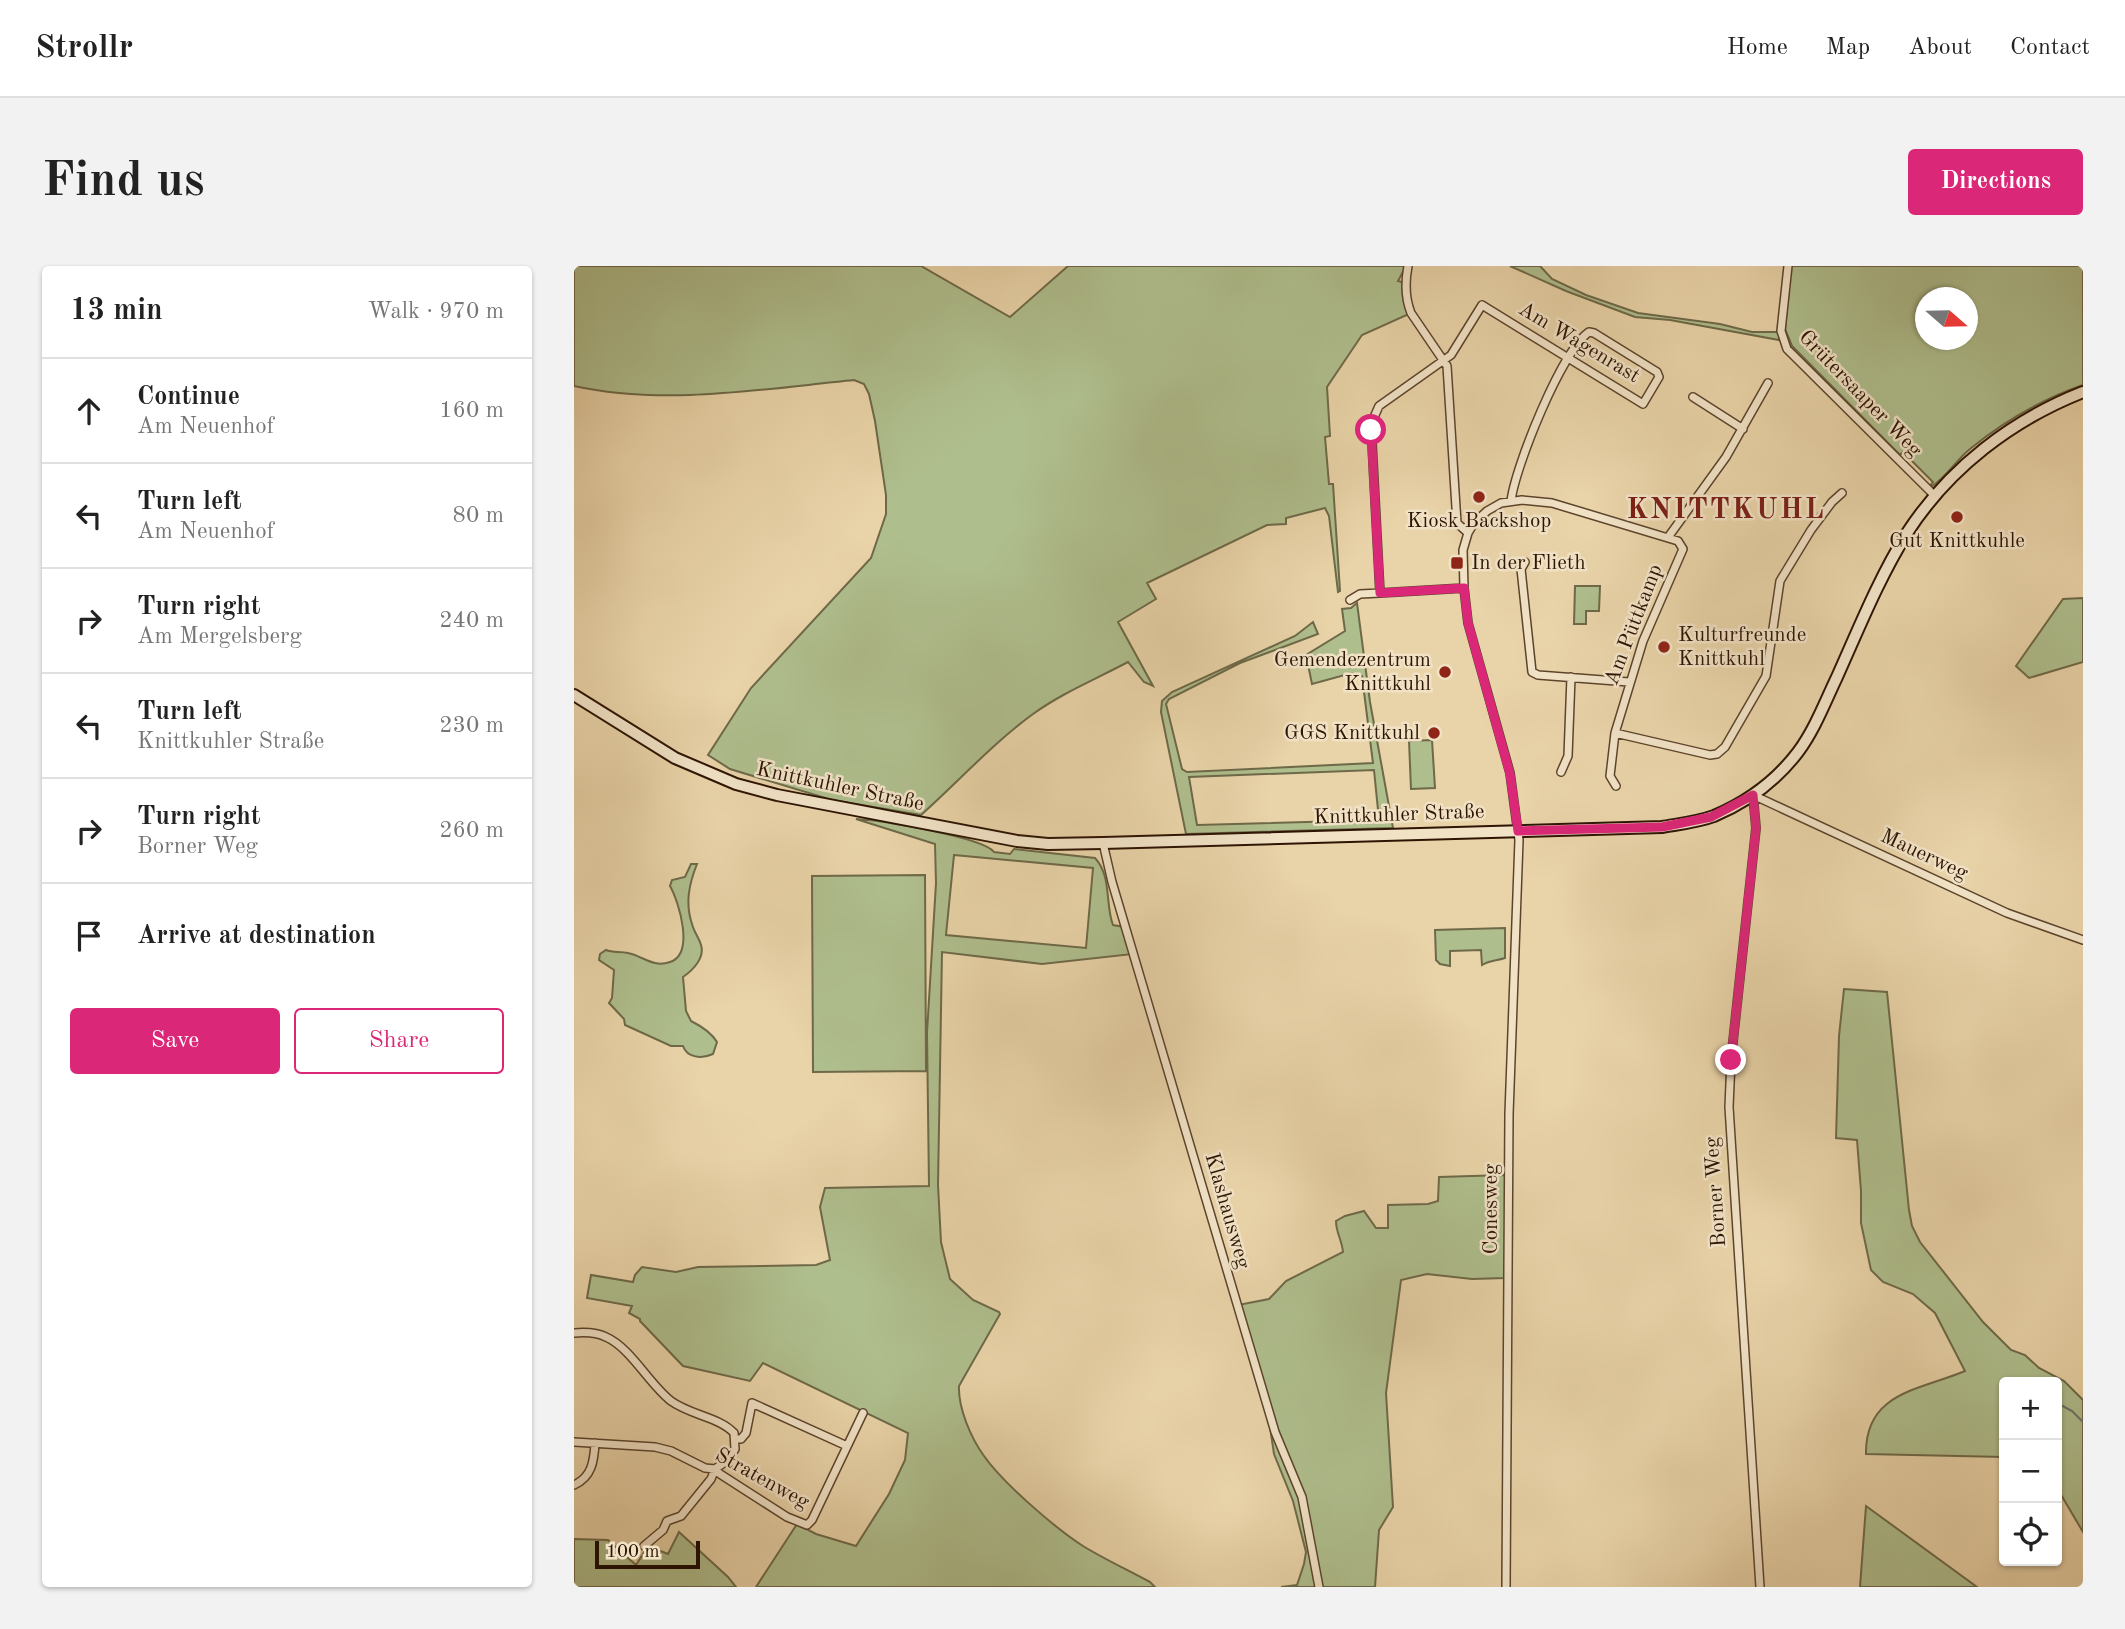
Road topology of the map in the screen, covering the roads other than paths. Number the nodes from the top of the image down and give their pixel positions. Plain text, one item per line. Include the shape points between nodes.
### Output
1 (1408, 266) edge
2 (1788, 266) edge
3 (1570, 358) junction
4 (1443, 360) junction
5 (1768, 383) dead end
6 (2083, 392) edge
7 (1693, 397) dead end
8 (1743, 429) junction
9 (1842, 493) dead end
10 (1936, 495) junction
11 (1511, 500) junction
12 (1468, 533) junction
13 (1669, 536) junction
14 (1525, 562) dead end
15 (1464, 588) junction
16 (1380, 593) junction
17 (1350, 600) dead end
18 (1572, 677) junction
19 (1629, 682) junction
20 (574, 695) edge
21 (1615, 733) junction
22 (1561, 772) dead end
23 (1616, 786) dead end
24 (1753, 795) junction
25 (1518, 831) junction
26 (1103, 843) junction
27 (2083, 940) edge
28 (574, 1333) edge
29 (863, 1413) dead end
30 (736, 1439) junction
31 (574, 1442) edge
32 (595, 1443) junction
33 (847, 1446) junction
34 (715, 1469) junction
35 (574, 1485) edge
36 (644, 1546) dead end
37 (1319, 1587) edge
38 (1506, 1587) edge
39 (1760, 1587) edge

1 - 4 street via 1407,303
2 - 10 street, Grütersaaper Weg via 1781,331 1787,349
3 - 3 street, Am Wagenrast via 1585,334 1594,333 1657,372 1658,381 1643,404
3 - 4 street, Am Wagenrast via 1482,304 1451,355
3 - 11 street via 1541,409
4 - 12 street via 1457,523
4 - 16 street via 1379,406 1373,417
5 - 8 street
6 - 10 street, Knittkuhler Straße via 2000,436
7 - 8 street
8 - 13 street
9 - 21 street via 1811,530 1780,581 1766,676 1722,750 1710,755
10 - 24 street, Knittkuhler Straße via 1889,564 1807,738 1782,770
11 - 12 street via 1487,511
11 - 13 street via 1552,503
12 - 15 street, Conesweg via 1463,550
13 - 19 street, Am Püttkamp via 1683,549
14 - 18 street via 1521,569 1532,672
15 - 16 street
15 - 25 street, Conesweg via 1468,623 1510,774
16 - 17 street via 1360,594
18 - 19 street
18 - 22 street via 1568,756
19 - 21 street, Am Püttkamp
20 - 26 street, Knittkuhler Straße via 675,758 753,789 993,837 1048,844
21 - 23 street, Am Püttkamp via 1610,776
24 - 25 street, Knittkuhler Straße via 1711,817 1662,827
24 - 27 street, Mauerweg via 2007,914
24 - 39 street, Borner Weg via 1756,828 1728,1107
25 - 26 street, Knittkuhler Straße
25 - 38 street, Conesweg via 1508,1114
26 - 37 street, Klashausweg via 1245,1334 1275,1432 1302,1497
28 - 30 street via 607,1337 671,1401 728,1428
29 - 33 street, Stratenweg
30 - 33 street via 746,1433 752,1404
30 - 34 street via 733,1452
31 - 32 street, Stratenweg
32 - 34 street, Stratenweg via 655,1447
32 - 35 street via 591,1469
33 - 34 street, Stratenweg via 807,1525 787,1517
34 - 36 street via 681,1516 667,1521

